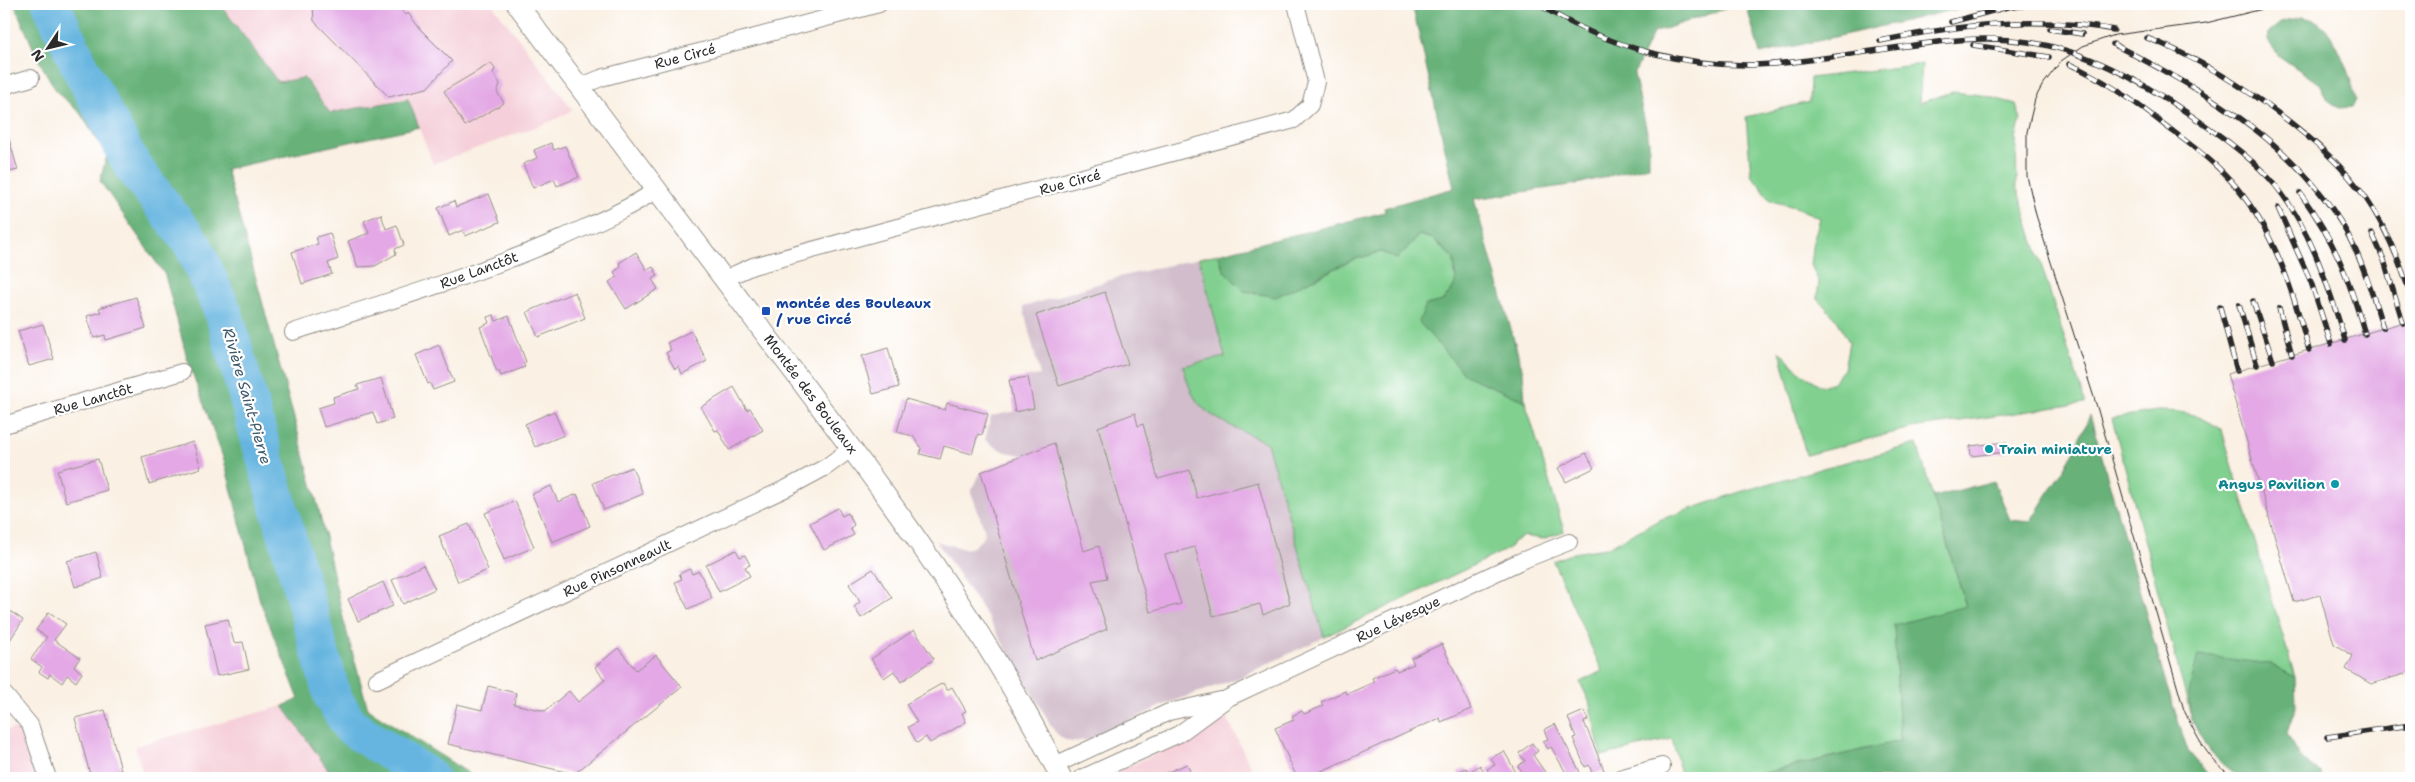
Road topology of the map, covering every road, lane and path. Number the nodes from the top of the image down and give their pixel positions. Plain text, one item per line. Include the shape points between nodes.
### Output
1 (517, 4) edge
2 (879, 4) edge
3 (1296, 4) edge
4 (31, 78) dead end
5 (4, 86) edge
6 (579, 87) junction
7 (656, 190) junction
8 (724, 279) junction
9 (293, 332) dead end
10 (182, 372) dead end
11 (4, 425) edge
12 (852, 448) junction
13 (1569, 542) dead end
14 (377, 680) dead end
15 (4, 694) edge
16 (1228, 698) junction
17 (1662, 766) dead end
18 (1058, 772) edge
19 (48, 778) edge
20 (1082, 778) edge
21 (1620, 778) edge

1 - 6 street, Montée des Bouleaux
2 - 6 street, Rue Circé via 601,78
3 - 8 street, Rue Circé via 1316,82 1310,105 1294,120 753,266
4 - 5 street
6 - 7 street, Montée des Bouleaux
7 - 8 street, Montée des Bouleaux
7 - 9 street, Rue Lanctôt via 622,211 521,255
8 - 12 street, Montée des Bouleaux
10 - 11 street, Rue Lanctôt
12 - 14 street, Rue Pinsonneault via 789,487
12 - 18 street, Montée des Bouleaux via 957,595
13 - 16 street, Rue Lévesque via 1521,561
15 - 19 street via 30,724
16 - 18 street, Rue Lévesque via 1169,712
16 - 20 street, Rue Lévesque via 1179,734
17 - 21 street

